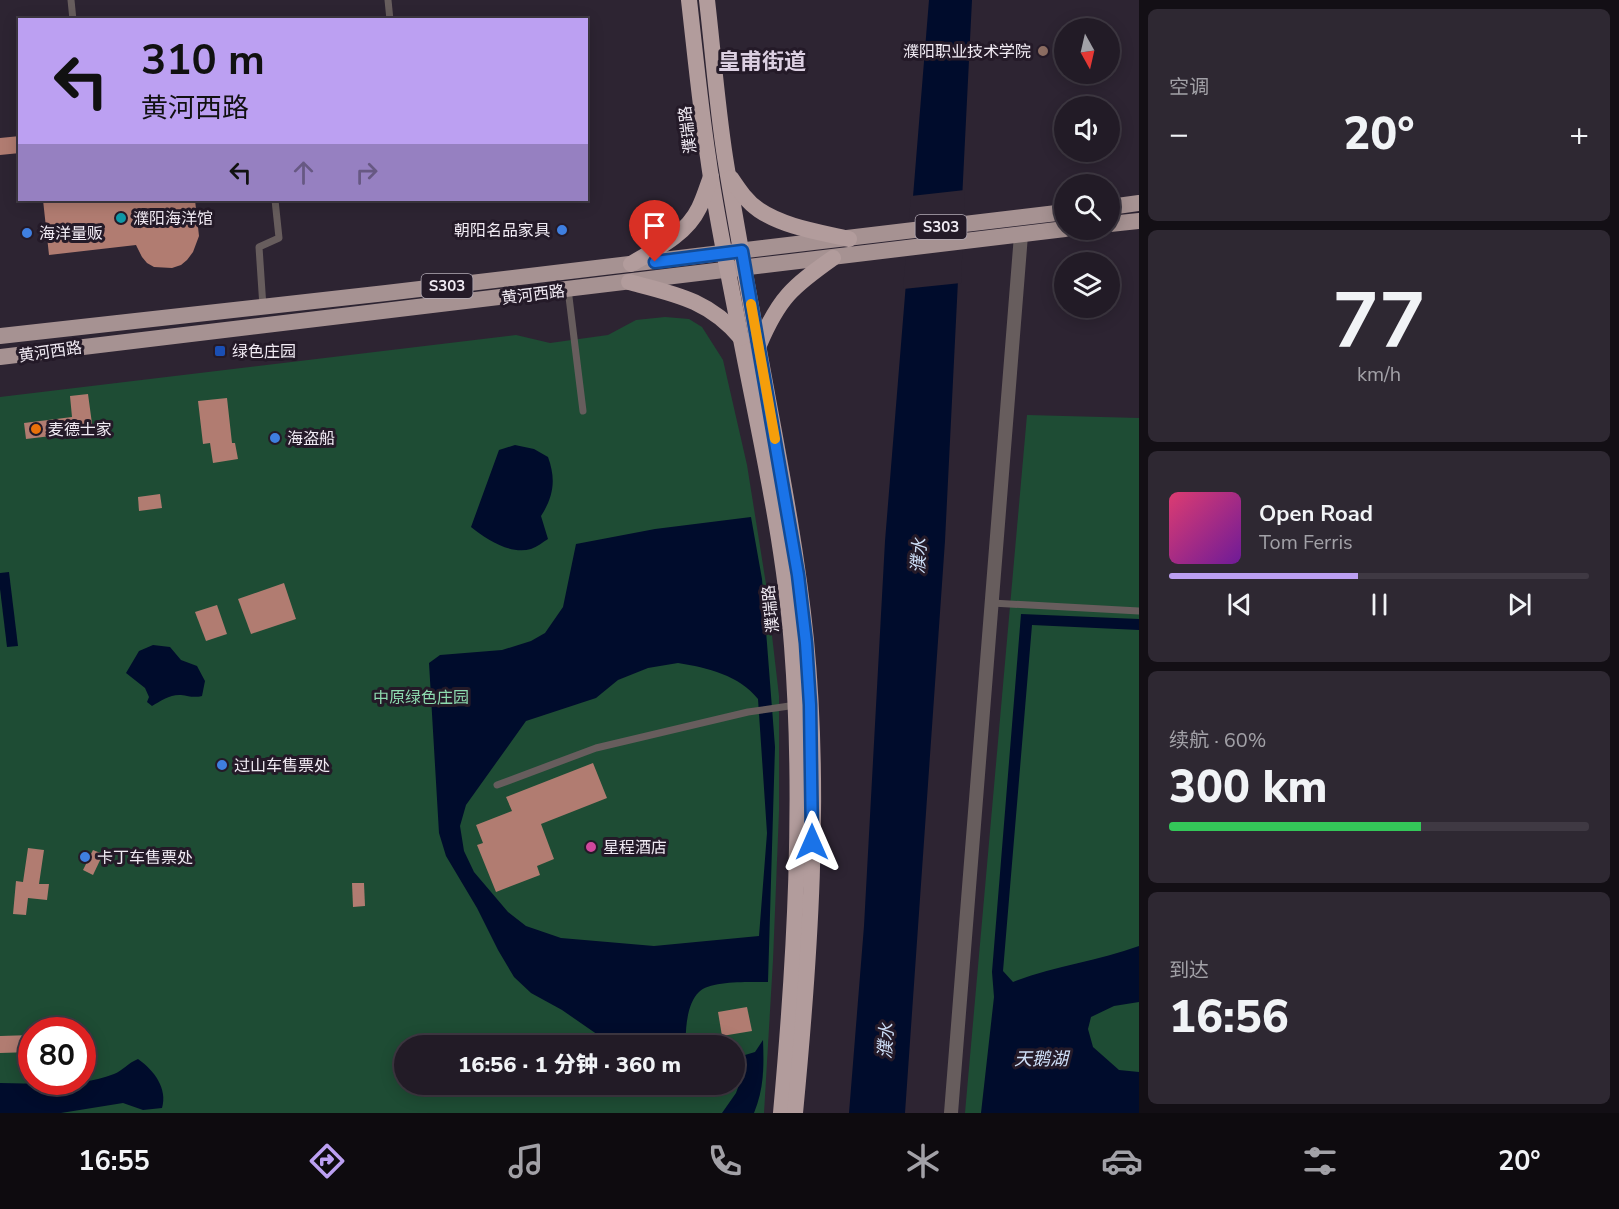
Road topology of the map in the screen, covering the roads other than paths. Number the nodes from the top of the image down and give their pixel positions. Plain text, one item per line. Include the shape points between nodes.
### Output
1 (71, 0) edge
2 (388, 0) edge
3 (689, 0) edge
4 (707, 0) edge
5 (73, 18) edge
6 (390, 18) edge
7 (729, 174) junction
8 (711, 176) junction
9 (275, 201) edge
10 (1139, 203) edge
11 (1120, 206) edge
12 (1054, 213) edge
13 (1139, 221) edge
14 (1120, 223) edge
15 (1054, 230) edge
16 (1021, 235) junction
17 (849, 239) junction
18 (734, 252) junction
19 (833, 258) junction
20 (631, 264) junction
21 (737, 269) junction
22 (629, 282) junction
23 (568, 289) junction
24 (263, 307) junction
25 (0, 336) edge
26 (741, 338) junction
27 (758, 345) junction
28 (0, 357) edge
29 (583, 411) dead end
30 (992, 603) junction
31 (1139, 611) edge
32 (796, 705) junction
33 (496, 785) dead end
34 (781, 1113) edge
35 (795, 1113) edge
36 (951, 1113) edge

1 - 5 lane
2 - 6 lane
3 - 8 highway, 濮瑞路
4 - 7 highway, 濮瑞路
7 - 17 highway via 758,210 784,222
7 - 18 highway, 濮瑞路
8 - 18 highway, 濮瑞路
8 - 20 highway via 699,209 686,228
9 - 24 lane via 279,238 259,247
10 - 11 main road
12 - 17 main road, 黄河西路 / S303
13 - 14 main road
15 - 16 main road, 黄河西路 / S303
16 - 19 main road, 黄河西路 / S303
16 - 30 street
17 - 18 main road, 黄河西路 / S303
18 - 20 main road, 黄河西路 / S303
18 - 21 highway, 濮瑞路
19 - 21 main road, 黄河西路 / S303
19 - 27 highway via 792,289 776,308
20 - 24 main road, 黄河西路 / S303
21 - 22 main road, 黄河西路 / S303
21 - 26 highway, 濮瑞路
21 - 27 highway, 濮瑞路
22 - 23 main road, 黄河西路 / S303
22 - 26 highway via 694,301 730,324
23 - 28 main road, 黄河西路 / S303
23 - 29 lane
24 - 25 main road, 黄河西路 / S303
26 - 32 highway, 濮瑞路 via 785,577
27 - 35 highway, 濮瑞路 via 798,575 810,705 812,842
30 - 31 lane
30 - 36 street
32 - 33 lane via 748,712 596,748
32 - 34 highway, 濮瑞路 via 798,841

